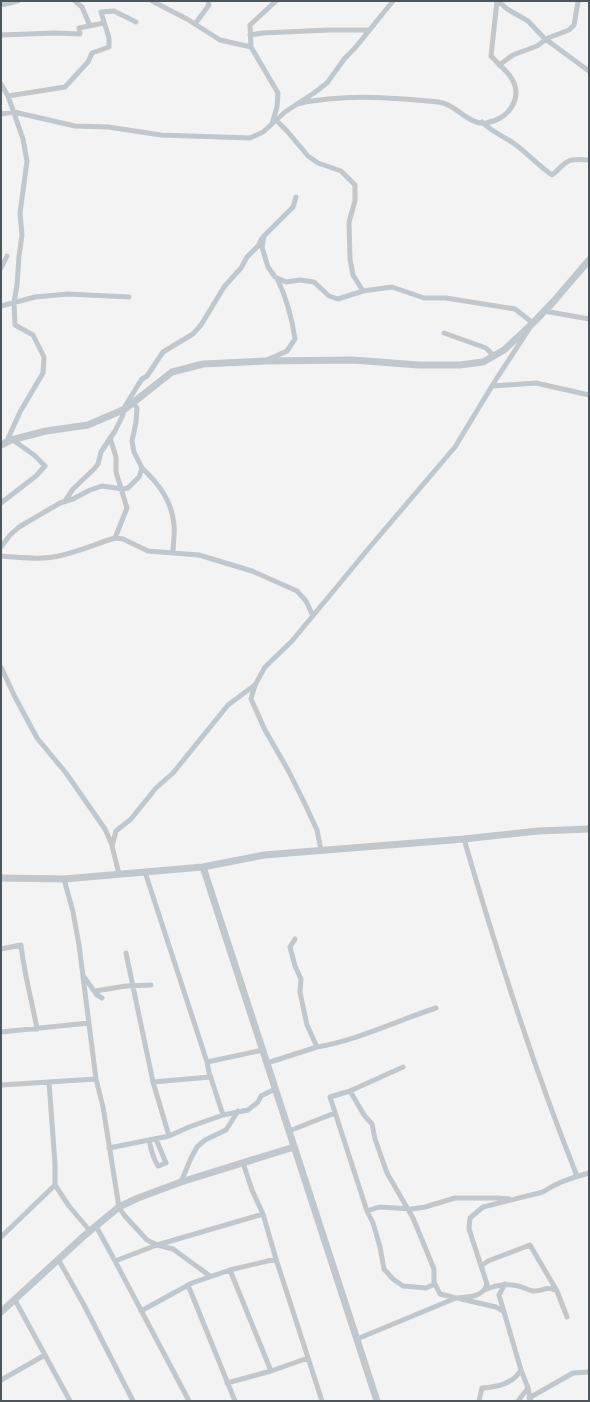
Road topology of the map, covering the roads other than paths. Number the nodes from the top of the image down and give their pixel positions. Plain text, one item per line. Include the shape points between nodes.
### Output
1 (18, 1) edge
2 (75, 1) edge
3 (152, 1) edge
4 (163, 1) edge
5 (208, 1) edge
6 (276, 1) edge
7 (393, 1) edge
8 (497, 1) edge
9 (579, 1) edge
10 (1, 5) edge
11 (166, 8) junction
12 (136, 22) dead end
13 (104, 23) junction
14 (195, 24) junction
15 (90, 26) junction
16 (369, 30) junction
17 (1, 35) edge
18 (250, 35) junction
19 (546, 39) junction
20 (251, 47) junction
21 (499, 65) junction
22 (589, 70) edge
23 (1, 84) edge
24 (8, 96) junction
25 (297, 104) junction
26 (14, 112) junction
27 (1, 114) edge
28 (274, 122) junction
29 (482, 122) junction
30 (589, 160) edge
31 (296, 198) dead end
32 (264, 236) junction
33 (7, 256) dead end
34 (589, 260) edge
35 (1, 268) edge
36 (276, 277) junction
37 (363, 291) junction
38 (130, 297) dead end
39 (14, 302) junction
40 (1, 306) edge
41 (544, 311) junction
42 (589, 319) edge
43 (533, 323) junction
44 (444, 332) dead end
45 (494, 356) junction
46 (265, 361) junction
47 (492, 386) junction
48 (589, 395) edge
49 (133, 403) junction
50 (123, 410) junction
51 (110, 438) junction
52 (13, 440) junction
53 (3, 444) edge
54 (142, 468) junction
55 (122, 489) junction
56 (65, 501) junction
57 (1, 503) edge
58 (115, 538) junction
59 (1, 547) edge
60 (173, 553) junction
61 (1, 556) edge
62 (313, 616) junction
63 (1, 667) edge
64 (255, 685) junction
65 (589, 829) edge
66 (464, 839) junction
67 (112, 846) junction
68 (322, 850) junction
69 (203, 867) junction
70 (145, 872) junction
71 (119, 874) junction
72 (1, 878) edge
73 (64, 879) junction
74 (296, 939) dead end
75 (1, 949) edge
76 (126, 954) dead end
77 (82, 974) junction
78 (132, 985) junction
79 (151, 985) dead end
80 (95, 991) junction
81 (102, 998) dead end
82 (436, 1008) dead end
83 (89, 1023) junction
84 (37, 1029) junction
85 (1, 1032) edge
86 (317, 1047) junction
87 (263, 1050) junction
88 (207, 1062) junction
89 (267, 1063) junction
90 (403, 1067) dead end
91 (210, 1075) junction
92 (96, 1079) junction
93 (49, 1082) junction
94 (153, 1082) junction
95 (1, 1085) edge
96 (276, 1089) junction
97 (350, 1091) junction
98 (238, 1111) junction
99 (335, 1113) junction
100 (223, 1115) junction
101 (289, 1131) junction
102 (169, 1136) junction
103 (156, 1139) junction
104 (149, 1140) junction
105 (294, 1147) junction
106 (109, 1148) junction
107 (243, 1163) junction
108 (589, 1173) edge
109 (576, 1176) junction
110 (181, 1182) junction
111 (55, 1185) junction
112 (514, 1200) junction
113 (119, 1207) junction
114 (407, 1209) junction
115 (367, 1211) junction
116 (263, 1214) junction
117 (93, 1229) junction
118 (1, 1237) edge
119 (157, 1245) junction
120 (58, 1259) junction
121 (276, 1259) junction
122 (115, 1260) junction
123 (481, 1266) junction
124 (230, 1270) junction
125 (210, 1276) junction
126 (435, 1284) junction
127 (505, 1284) junction
128 (188, 1285) junction
129 (484, 1290) junction
130 (557, 1291) junction
131 (456, 1298) junction
132 (15, 1300) junction
133 (141, 1311) junction
134 (1, 1312) edge
135 (504, 1312) junction
136 (567, 1317) dead end
137 (357, 1339) junction
138 (44, 1355) junction
139 (308, 1358) junction
140 (520, 1370) junction
141 (271, 1371) junction
142 (589, 1372) edge
143 (1, 1380) edge
144 (227, 1383) junction
145 (528, 1388) junction
146 (530, 1399) edge
147 (70, 1401) edge
148 (133, 1401) edge
149 (189, 1401) edge
150 (235, 1401) edge
151 (322, 1401) edge
152 (377, 1401) edge
153 (478, 1401) edge
154 (518, 1401) edge

1 - 10 street
2 - 15 street via 82,7
3 - 11 street
4 - 11 street
5 - 14 street via 209,5
6 - 18 street via 250,25
7 - 16 street
8 - 19 street via 528,22
8 - 21 street via 491,56
9 - 19 street via 574,25
11 - 14 street
12 - 13 street via 114,11 101,12
13 - 15 street
13 - 24 street via 109,46 92,53 88,62 64,87
14 - 20 street via 220,40
15 - 17 street via 79,28 80,34
16 - 18 street
16 - 25 street via 327,83
18 - 20 street
19 - 21 street
19 - 22 street
20 - 28 street via 278,92
21 - 29 street via 510,76 516,88 515,102 504,115
23 - 24 street
24 - 26 street
25 - 28 street
25 - 29 street via 352,97 431,101 444,103 475,122
26 - 27 street
26 - 28 street via 75,126 161,135 250,138
26 - 39 street via 27,161 20,213 22,234
28 - 37 street via 288,131 308,156 341,171 355,185 355,201 348,222 350,259 353,275
29 - 30 street via 515,144 552,174 566,162
31 - 32 street via 293,207
32 - 36 street via 262,247 268,267
32 - 50 street via 224,287 201,325 193,334 163,352
33 - 35 street
34 - 41 street
36 - 37 street via 286,282 314,282 329,296 338,299
36 - 46 street via 288,308 295,339 287,351
37 - 43 street via 392,287 424,298 446,298 515,309
38 - 39 street via 68,294
39 - 40 street
39 - 53 street via 15,325 33,335 44,357 44,373
41 - 42 street
41 - 43 street
43 - 45 street
43 - 47 street
44 - 45 street via 486,348
45 - 46 street via 484,362 460,365 353,360
46 - 49 street via 204,364 172,372
47 - 48 street via 536,383
47 - 62 street via 455,447
49 - 50 street
49 - 54 street via 137,408 132,441
50 - 51 street via 123,415
50 - 52 street via 88,425 46,431
51 - 55 street
51 - 56 street via 101,452 98,464 73,489
52 - 53 street
52 - 57 street via 45,466
54 - 55 street via 134,483
54 - 60 street via 164,492 171,509 174,525
55 - 56 street via 102,486
55 - 58 street via 127,508
56 - 59 street via 19,527
58 - 60 street via 123,539 148,551
58 - 61 street via 54,557
60 - 62 street via 199,555 252,571 275,581 297,591 306,601
62 - 64 street via 265,667
63 - 67 street via 37,738 66,773 105,829
64 - 67 street via 228,705 173,773 156,788 131,819 116,831
64 - 68 street via 251,699 305,804 317,830
65 - 66 street via 538,831
66 - 68 street
66 - 109 street via 520,1021
67 - 71 street
68 - 69 street via 264,855
69 - 70 street
69 - 87 street
70 - 71 street
70 - 88 street
71 - 73 street
72 - 73 street
73 - 77 street via 73,912
74 - 86 street via 290,947 301,979 300,992 307,1025
75 - 84 street via 22,945
76 - 78 street
77 - 80 street
77 - 83 street
78 - 79 street
78 - 80 street
78 - 94 street
80 - 81 street
82 - 86 street via 379,1029
83 - 84 street
83 - 92 street
84 - 85 street
86 - 89 street
87 - 88 street
87 - 89 street
88 - 91 street
89 - 96 street
90 - 97 street
91 - 94 street
91 - 100 street
92 - 93 street
92 - 106 street
93 - 95 street
93 - 111 street
94 - 102 street
96 - 98 street via 261,1096 248,1110
96 - 101 street
97 - 99 street via 330,1097
97 - 114 street via 372,1124 387,1173
98 - 100 street
98 - 110 street via 226,1130 197,1147
99 - 101 street
99 - 115 street
100 - 102 street
101 - 105 street
102 - 103 street
103 - 104 street
103 - 104 street via 166,1162 160,1166 151,1152
104 - 106 street
105 - 107 street
105 - 137 street
106 - 113 street
107 - 110 street
107 - 116 street
108 - 109 street
109 - 112 street via 543,1192
110 - 113 street
111 - 117 street via 69,1206
111 - 118 street
112 - 114 street via 455,1198 426,1207
112 - 123 street via 483,1207 470,1218 469,1229
113 - 117 street
113 - 119 street via 147,1240
114 - 115 street via 379,1207
114 - 126 street via 434,1269
115 - 126 street via 380,1247 384,1269 393,1280 403,1286 426,1288
116 - 119 street
116 - 121 street
117 - 120 street
117 - 122 street
119 - 122 street
119 - 125 street via 173,1249
120 - 132 street
120 - 148 street
121 - 124 street
121 - 139 street
122 - 133 street
123 - 129 street via 487,1284
123 - 130 street via 530,1246
124 - 125 street
124 - 141 street
125 - 128 street
126 - 131 street via 440,1294
127 - 129 street
127 - 130 street via 533,1291 551,1288
127 - 135 street via 499,1295
128 - 133 street
128 - 144 street
129 - 131 street via 473,1296
130 - 136 street
131 - 135 street via 496,1307
131 - 137 street
132 - 134 street
132 - 138 street
133 - 149 street
135 - 140 street
137 - 152 street
138 - 143 street
138 - 147 street
139 - 141 street
139 - 151 street
140 - 145 street
140 - 153 street via 517,1377 508,1382 482,1388
141 - 144 street
142 - 146 street via 572,1373
144 - 150 street
145 - 146 street
145 - 154 street

